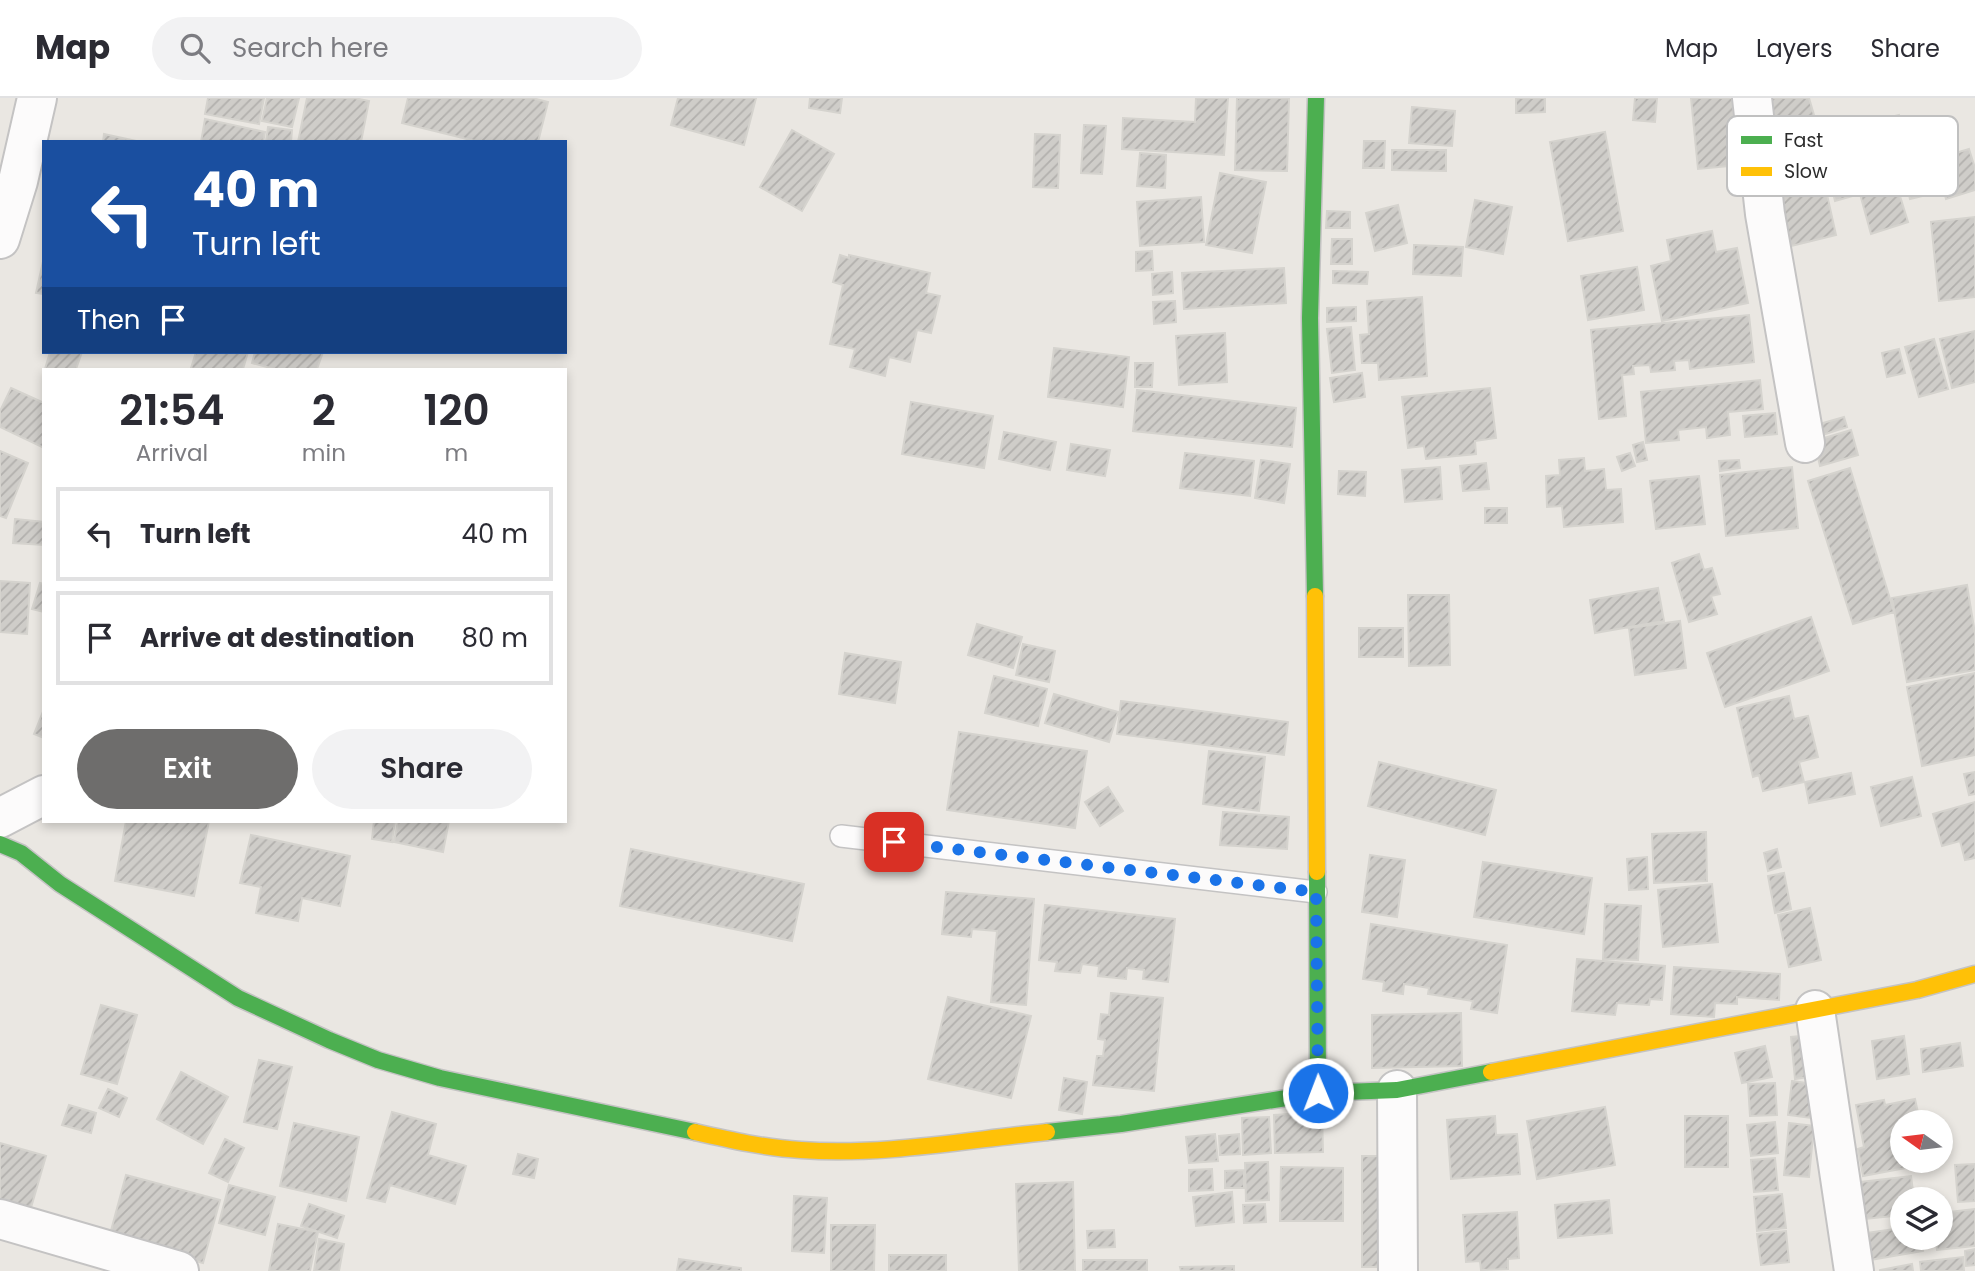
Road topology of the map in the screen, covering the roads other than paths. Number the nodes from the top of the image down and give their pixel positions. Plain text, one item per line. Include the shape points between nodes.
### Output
1 (37, 98) edge
2 (1316, 98) edge
3 (1752, 98) edge
4 (1754, 116) edge
5 (1763, 196) edge
6 (0, 239) edge
7 (1805, 443) dead end
8 (42, 796) edge
9 (0, 818) edge
10 (841, 836) dead end
11 (0, 844) edge
12 (1316, 892) junction
13 (1975, 974) edge
14 (1815, 1010) junction
15 (1397, 1090) junction
16 (1318, 1093) junction
17 (0, 1219) edge
18 (179, 1271) edge
19 (1398, 1271) edge
20 (1854, 1271) edge

1 - 6 street
2 - 12 street via 1310,318
3 - 4 street
5 - 7 street
8 - 9 street
10 - 12 lane
11 - 16 street via 21,853 60,884 239,998 366,1055 440,1078 741,1142 800,1150 901,1147 1121,1124
12 - 16 street
13 - 14 street
14 - 15 street
14 - 20 street
15 - 16 street
15 - 19 street
17 - 18 street

